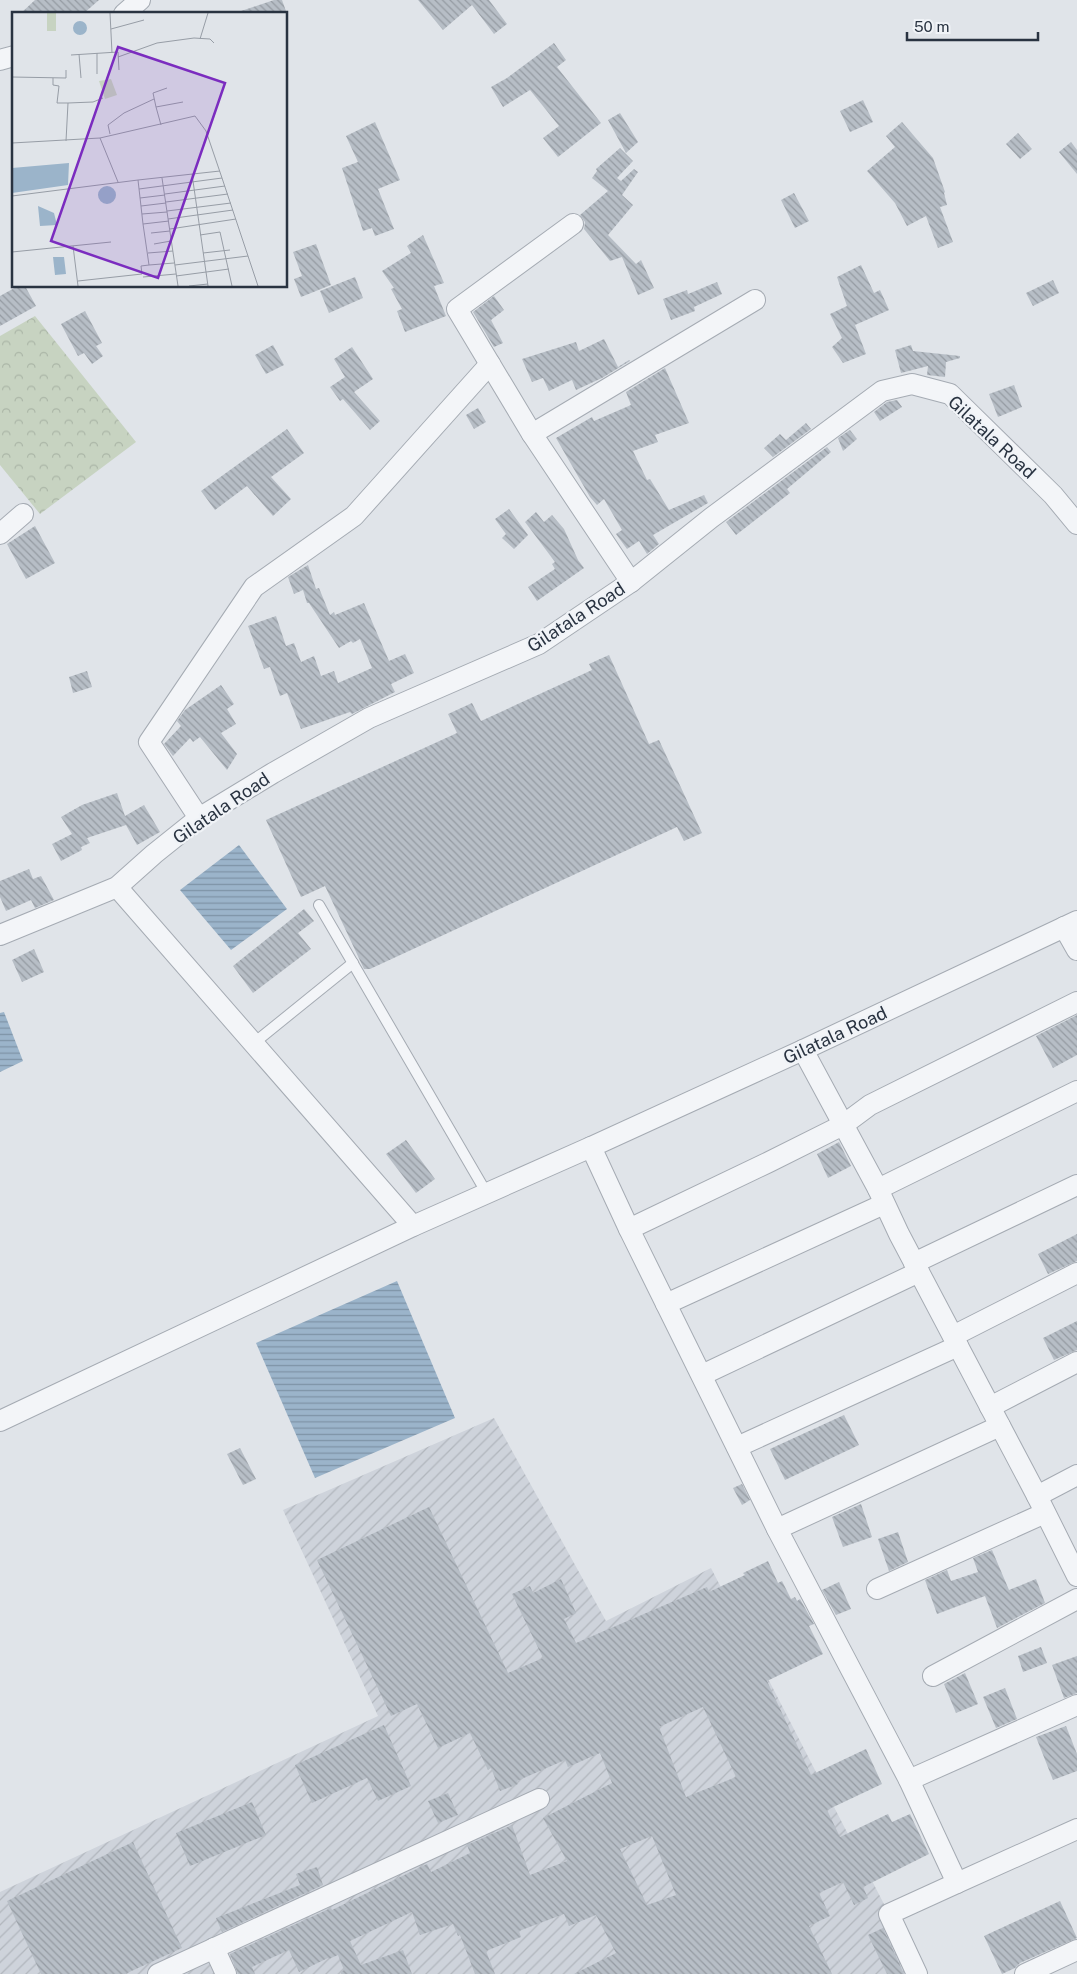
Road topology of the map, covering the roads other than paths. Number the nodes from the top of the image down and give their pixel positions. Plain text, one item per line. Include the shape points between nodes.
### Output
1 (140, 0) edge
2 (126, 12) edge
3 (573, 224) dead end
4 (755, 300) dead end
5 (490, 364) junction
6 (532, 434) junction
7 (23, 514) dead end
8 (1077, 524) edge
9 (0, 534) edge
10 (631, 582) junction
11 (199, 818) junction
12 (117, 887) junction
13 (319, 905) dead end
14 (1070, 924) edge
15 (0, 935) edge
16 (1077, 950) edge
17 (353, 963) junction
18 (1077, 1002) edge
19 (254, 1043) junction
20 (803, 1050) junction
21 (1077, 1091) edge
22 (843, 1125) junction
23 (591, 1147) junction
24 (1077, 1185) edge
25 (486, 1192) junction
26 (881, 1196) junction
27 (413, 1226) junction
28 (629, 1229) junction
29 (917, 1267) junction
30 (1077, 1273) edge
31 (666, 1304) junction
32 (955, 1341) junction
33 (1077, 1362) edge
34 (702, 1375) junction
35 (990, 1407) junction
36 (0, 1421) edge
37 (1000, 1426) junction
38 (737, 1447) junction
39 (1077, 1475) edge
40 (1041, 1504) junction
41 (777, 1529) junction
42 (1077, 1576) edge
43 (876, 1589) dead end
44 (1077, 1599) edge
45 (933, 1676) dead end
46 (1077, 1705) edge
47 (909, 1780) junction
48 (539, 1799) dead end
49 (1077, 1828) edge
50 (957, 1882) junction
51 (214, 1948) junction
52 (1077, 1950) edge
53 (158, 1974) edge
54 (226, 1974) edge
55 (917, 1974) edge
56 (1025, 1974) edge

1 - 2 street
3 - 5 street via 456,309
4 - 6 street
5 - 6 street
5 - 11 street via 354,516 254,587 149,742
6 - 10 street
7 - 9 street
8 - 10 street, Gilatala Road via 950,394 912,384 882,391
10 - 11 street, Gilatala Road via 539,644 369,718
11 - 12 street, Gilatala Road
12 - 15 street, Gilatala Road
12 - 19 street
13 - 17 lane
14 - 16 street
14 - 20 street, Gilatala Road
17 - 19 lane
17 - 25 lane
18 - 22 street via 870,1105
19 - 27 street
20 - 22 street
20 - 23 street, Gilatala Road
21 - 26 street
22 - 26 street
22 - 28 street
23 - 25 street, Gilatala Road
23 - 28 street
24 - 29 street
25 - 27 street, Gilatala Road
26 - 29 street
26 - 31 street
27 - 36 street, Gilatala Road
28 - 31 street
29 - 32 street
29 - 34 street
30 - 32 street
31 - 34 street
32 - 35 street
32 - 38 street
33 - 35 street
34 - 38 street
35 - 37 street
37 - 40 street
37 - 41 street
38 - 41 street
39 - 40 street
40 - 42 street
40 - 43 street
41 - 47 street
44 - 45 street
46 - 47 street
47 - 50 street
48 - 51 street
49 - 50 street
50 - 55 street via 889,1914
51 - 53 street
51 - 54 street
52 - 56 street

